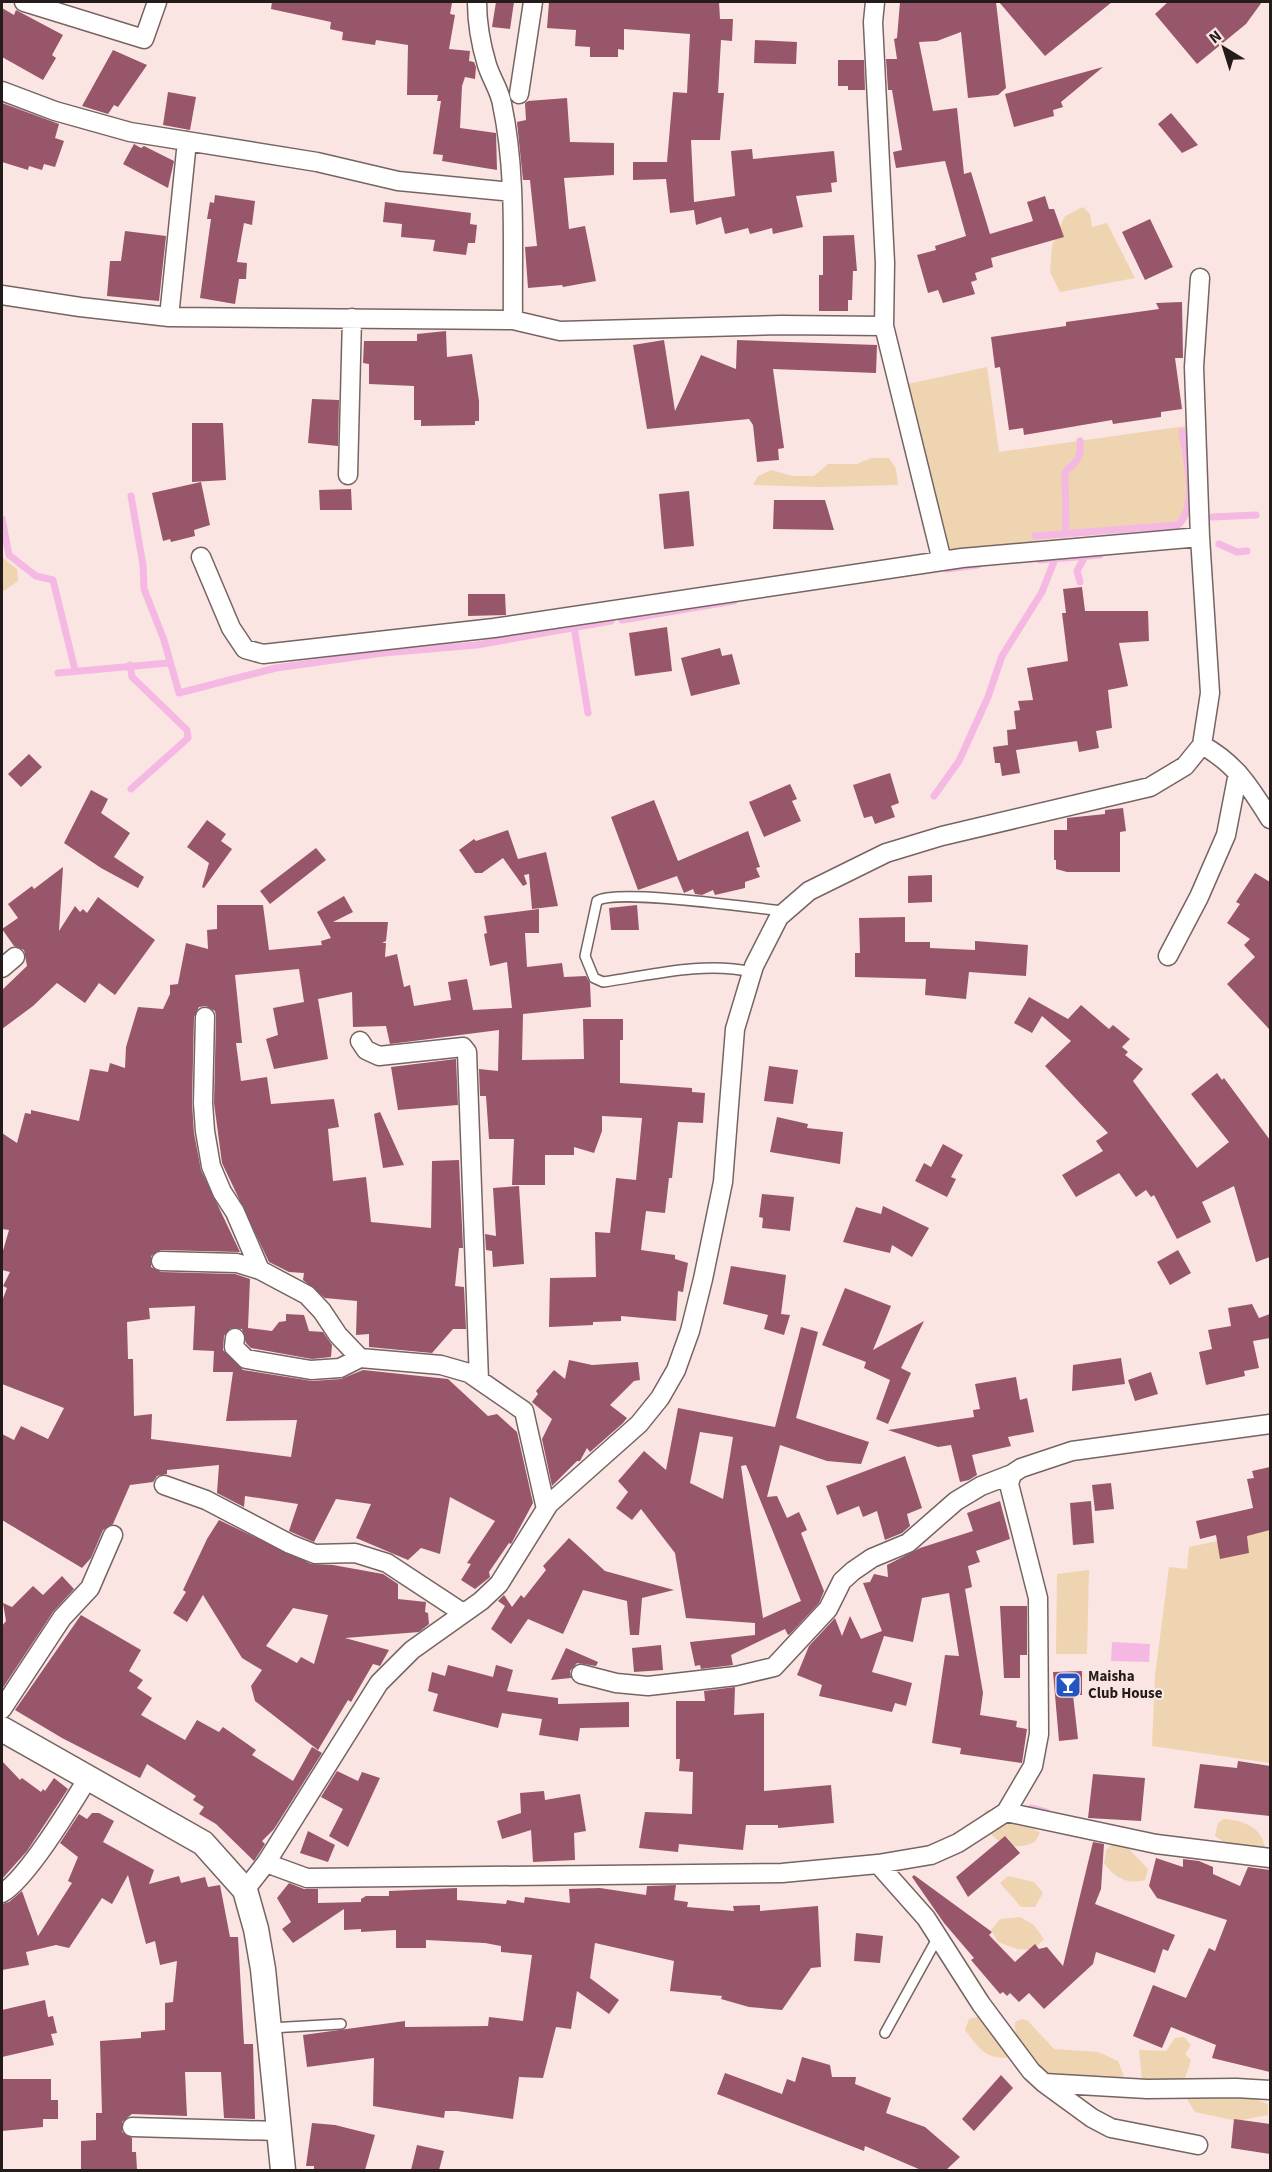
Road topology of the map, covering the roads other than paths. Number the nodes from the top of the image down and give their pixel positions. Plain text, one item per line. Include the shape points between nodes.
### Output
1 (24, 2) edge
2 (157, 2) edge
3 (477, 2) edge
4 (533, 2) edge
5 (875, 2) edge
6 (2, 91) edge
7 (519, 96) junction
8 (187, 141) junction
9 (512, 192) junction
10 (1200, 278) dead end
11 (2, 295) edge
12 (169, 317) junction
13 (352, 318) junction
14 (513, 320) junction
15 (884, 326) junction
16 (348, 475) dead end
17 (1200, 537) junction
18 (201, 557) dead end
19 (942, 561) junction
20 (1202, 745) junction
21 (1238, 773) junction
22 (1270, 819) edge
23 (786, 911) junction
24 (1168, 956) dead end
25 (753, 972) junction
26 (205, 1017) dead end
27 (360, 1041) dead end
28 (162, 1261) dead end
29 (260, 1270) junction
30 (235, 1338) dead end
31 (360, 1358) junction
32 (479, 1380) junction
33 (1270, 1424) edge
34 (1012, 1474) junction
35 (164, 1485) dead end
36 (546, 1509) junction
37 (113, 1535) dead end
38 (463, 1613) junction
39 (581, 1674) dead end
40 (2, 1709) edge
41 (2, 1729) edge
42 (88, 1778) junction
43 (1006, 1812) junction
44 (1270, 1858) edge
45 (266, 1863) junction
46 (878, 1864) junction
47 (245, 1890) junction
48 (2, 1893) edge
49 (938, 1937) junction
50 (341, 2024) dead end
51 (268, 2028) junction
52 (885, 2033) dead end
53 (1044, 2083) junction
54 (1270, 2090) edge
55 (132, 2127) dead end
56 (277, 2131) junction
57 (1198, 2145) dead end
58 (283, 2170) edge

1 - 2 street via 144,39
3 - 7 street via 486,63
4 - 7 street
5 - 15 street
6 - 8 street via 105,127
7 - 9 street
8 - 9 street via 317,162 398,181
8 - 12 street
9 - 14 street
10 - 17 street via 1194,367
11 - 12 street
12 - 13 street
13 - 14 street
13 - 16 street
14 - 15 street via 560,331
15 - 19 street
17 - 19 street
17 - 20 street via 1210,693
18 - 19 street via 231,628 245,649 262,654 494,628
20 - 21 street via 1224,757
20 - 23 street via 1185,766 1150,787 886,853 809,891
21 - 22 street
21 - 24 street via 1226,835
23 - 25 street via 779,917
23 - 25 lane via 644,897 597,901 585,956 594,978 603,982 730,967
25 - 36 street via 735,1029 723,1182 703,1279 676,1370 639,1424
26 - 29 street via 203,1103 211,1166
27 - 32 street via 366,1050 379,1056 463,1047 467,1052
28 - 29 street via 237,1263
29 - 31 street via 306,1295
30 - 31 street via 234,1347 246,1359 310,1370 340,1368
31 - 32 street via 441,1365
32 - 36 street via 524,1411
33 - 34 street via 1072,1451
34 - 39 street via 956,1501 908,1543 853,1571 842,1581 828,1609 774,1667 736,1676 648,1686
34 - 43 street via 1009,1484 1038,1598 1040,1701 1033,1766
35 - 38 street via 206,1500 315,1554 355,1553 387,1563
36 - 38 street via 499,1584
37 - 40 street via 90,1588 62,1618
38 - 45 street via 411,1650 379,1683
41 - 42 street
42 - 47 street via 202,1843
42 - 48 street via 61,1823
43 - 44 street via 1156,1844
43 - 46 street via 941,1851
45 - 46 street via 307,1878 771,1874
45 - 47 street
46 - 49 street
47 - 51 street via 263,1969
49 - 52 lane
49 - 53 street via 981,2004
50 - 51 lane
51 - 56 street
53 - 54 street
53 - 57 street via 1111,2128
55 - 56 street
56 - 58 street

